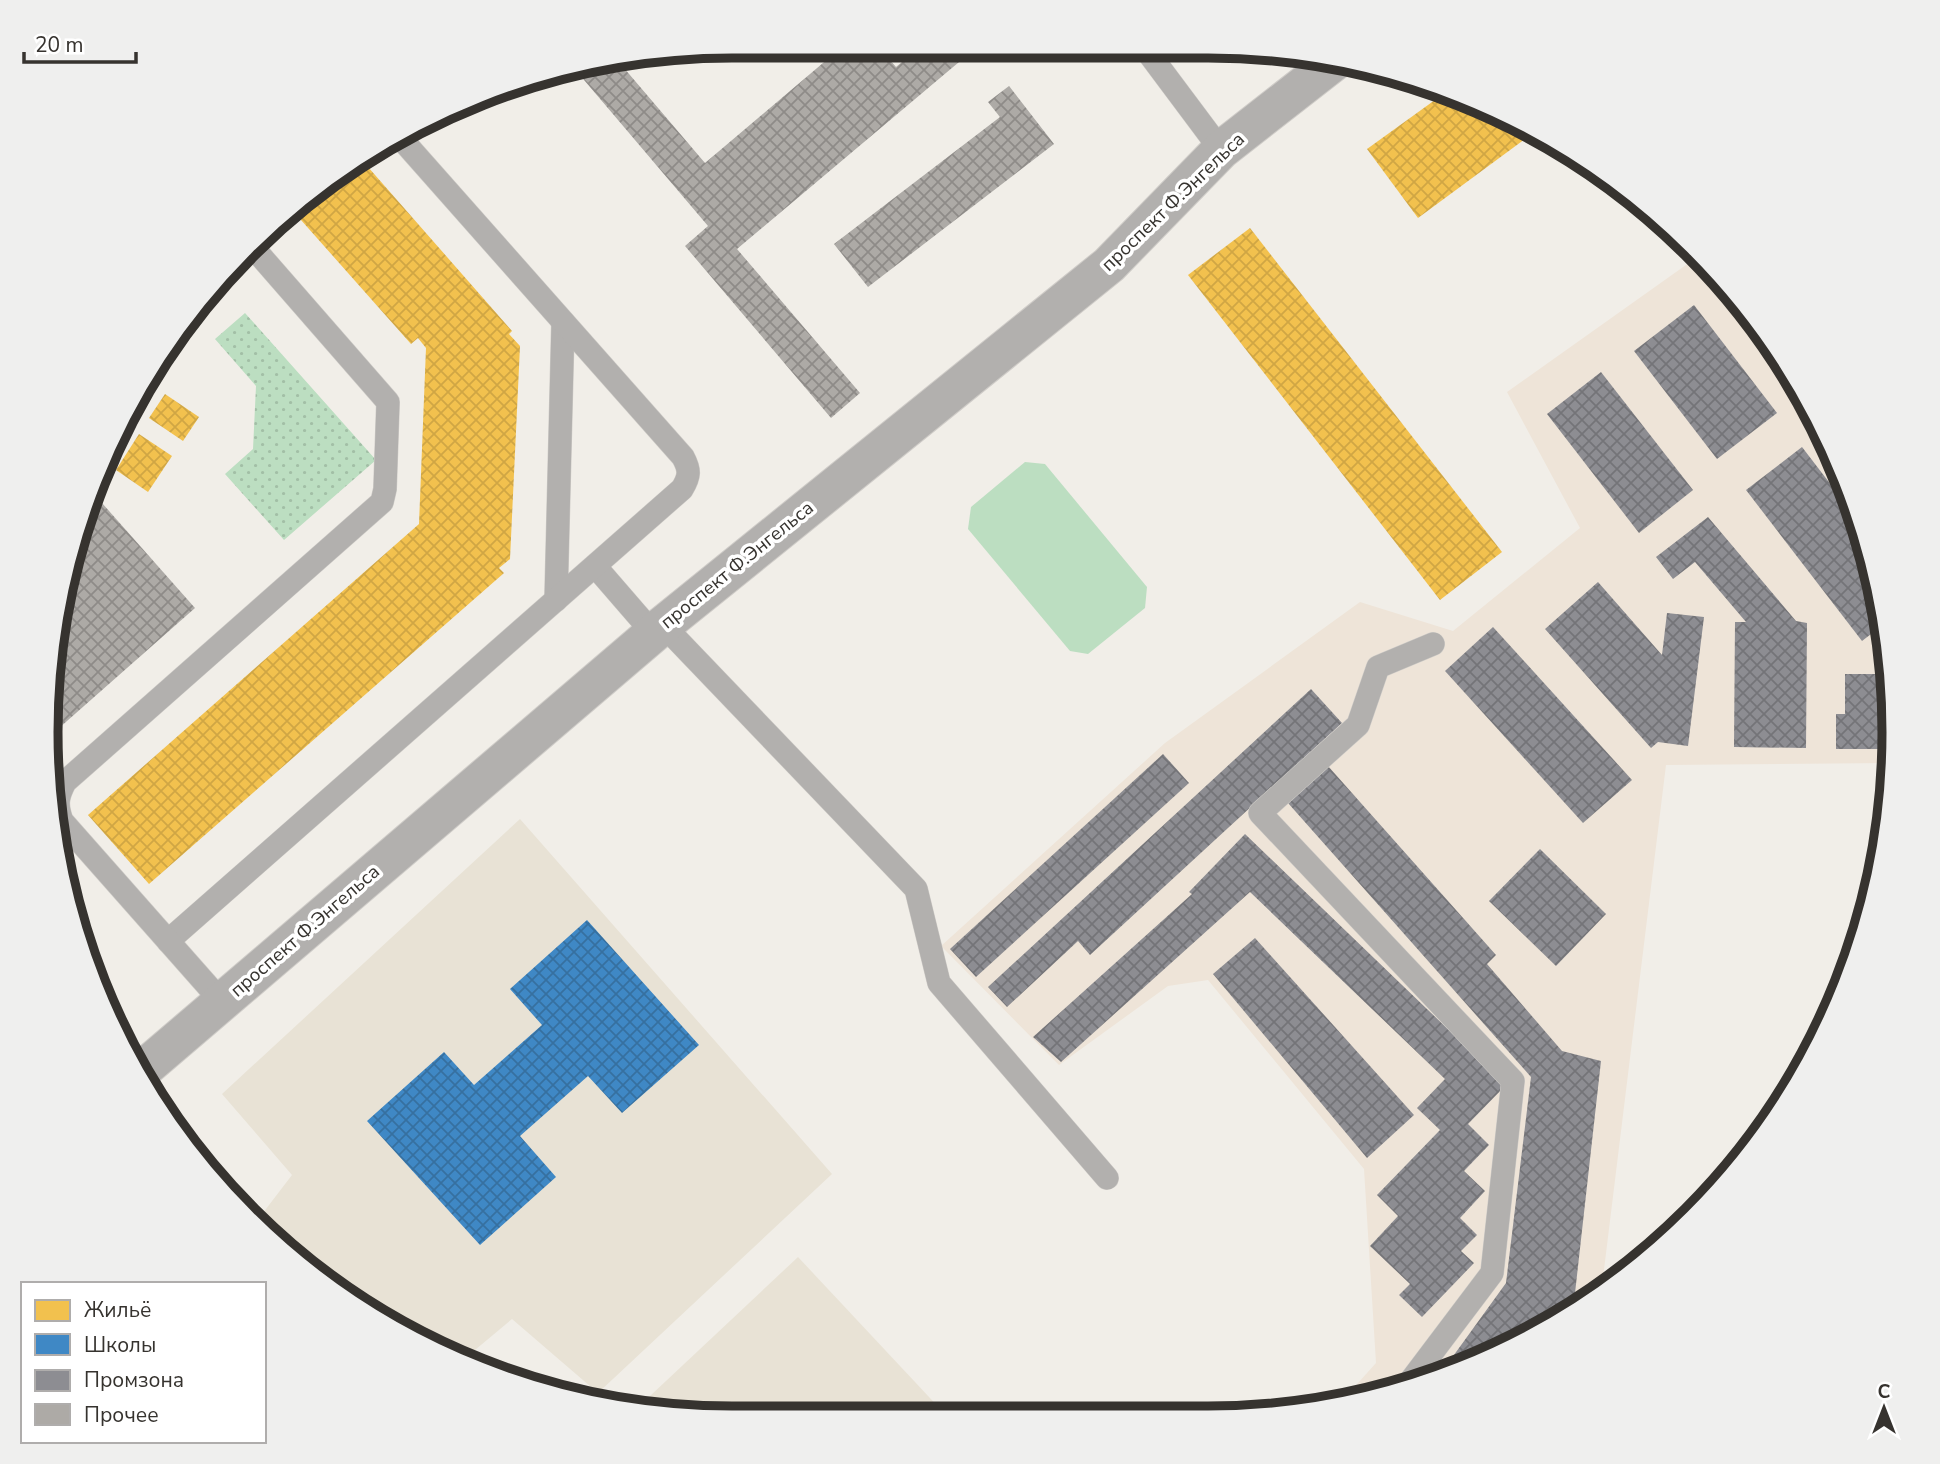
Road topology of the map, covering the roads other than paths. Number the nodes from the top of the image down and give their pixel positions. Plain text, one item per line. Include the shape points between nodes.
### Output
1 (1152, 58) edge
2 (1325, 69) edge
3 (405, 143) edge
4 (1221, 150) junction
5 (258, 253) edge
6 (563, 322) junction
7 (595, 566) junction
8 (556, 600) junction
9 (658, 629) junction
10 (1433, 644) dead end
11 (61, 791) edge
12 (65, 824) edge
13 (168, 941) junction
14 (222, 1002) junction
15 (147, 1067) edge
16 (1107, 1178) dead end
17 (1417, 1372) edge

1 - 4 lane
2 - 4 street, проспект Ф.Энгельса
3 - 6 lane
4 - 9 street, проспект Ф.Энгельса via 1109,265
5 - 11 lane via 388,402 382,502 65,782
6 - 7 lane via 689,469 682,489
6 - 8 lane
7 - 8 lane
7 - 9 lane
8 - 13 lane
9 - 14 street, проспект Ф.Энгельса
9 - 16 lane via 916,888 939,983
10 - 17 lane via 1378,667 1358,725 1260,813 1513,1080 1492,1273
12 - 13 lane
13 - 14 lane
14 - 15 street, проспект Ф.Энгельса

